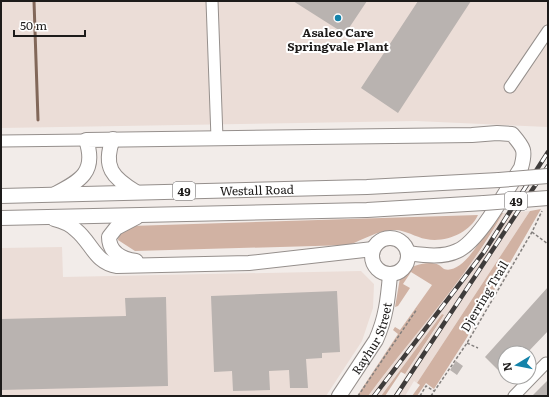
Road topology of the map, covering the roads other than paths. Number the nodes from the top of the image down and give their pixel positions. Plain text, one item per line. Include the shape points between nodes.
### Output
1 (212, 1) edge
2 (548, 31) edge
3 (510, 87) dead end
4 (217, 138) junction
5 (113, 139) junction
6 (86, 140) junction
7 (1, 141) edge
8 (548, 176) edge
9 (136, 192) junction
10 (55, 194) junction
11 (1, 196) edge
12 (546, 203) edge
13 (143, 214) junction
14 (48, 216) junction
15 (1, 218) edge
16 (373, 250) junction
17 (408, 253) junction
18 (154, 264) junction
19 (390, 274) junction
20 (546, 363) dead end
21 (339, 396) edge
22 (514, 396) edge

1 - 4 street
2 - 3 street
4 - 5 main road
4 - 17 main road via 497,132 512,134 523,147 521,168 476,236 456,252 443,255
5 - 6 main road
5 - 9 main road via 109,154 110,169 116,179
6 - 7 street
6 - 10 main road via 90,153 88,169 79,180
8 - 9 main road, Westall Road / 49, bridge via 367,187
9 - 10 main road, Westall Road / 49
10 - 11 main road, Westall Road / 49
12 - 13 main road, Westall Road / 49, bridge via 366,210
13 - 14 main road, Westall Road / 49
13 - 18 main road via 116,228 109,238 109,244 113,252 125,258
14 - 15 main road, Westall Road / 49
14 - 18 main road via 77,230 94,254 109,265
16 - 17 main road via 380,240 391,238 402,242
16 - 18 main road via 249,263
16 - 19 main road via 372,261 375,267 384,274
17 - 19 main road via 404,268
19 - 21 main road, Rayhur Street via 386,315 381,330
20 - 22 street

